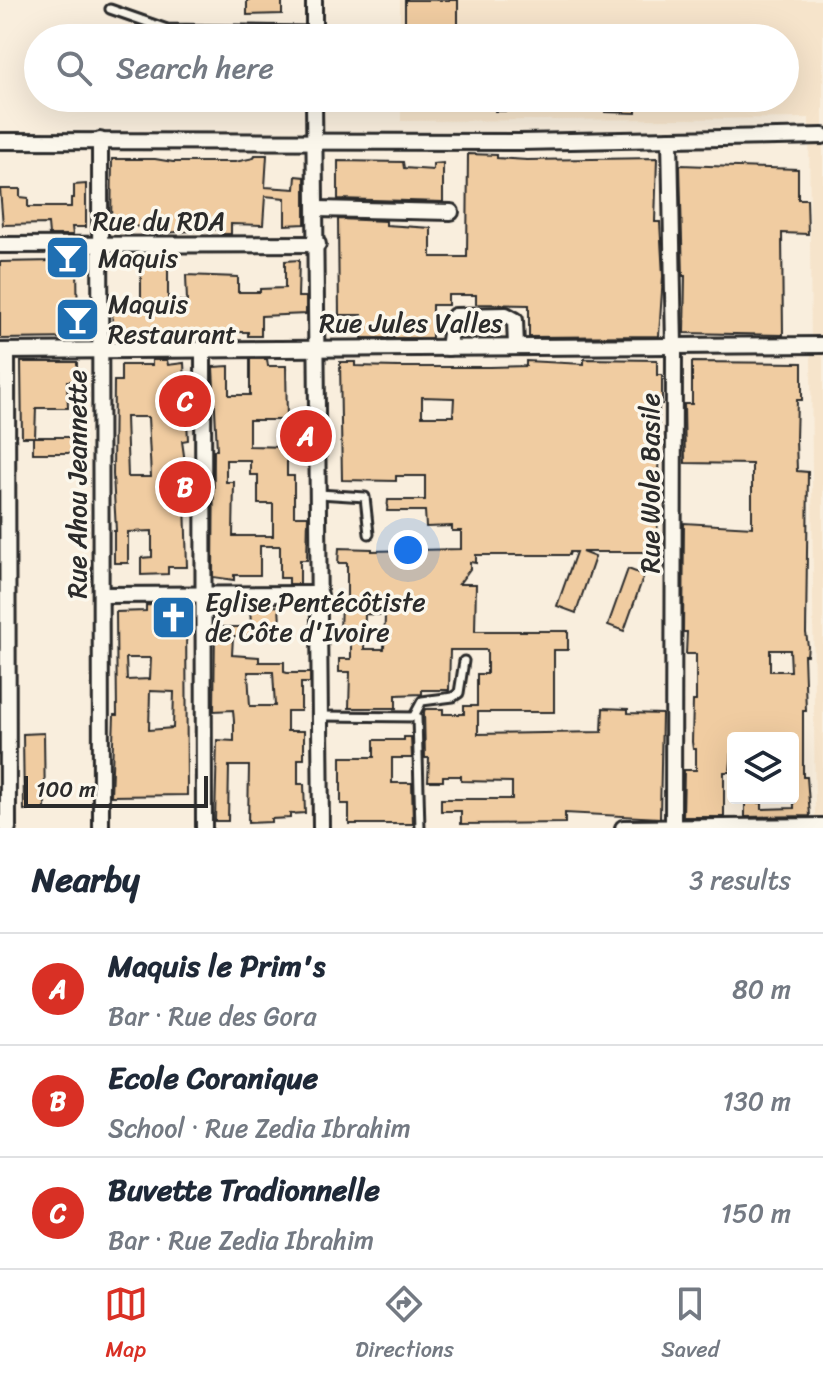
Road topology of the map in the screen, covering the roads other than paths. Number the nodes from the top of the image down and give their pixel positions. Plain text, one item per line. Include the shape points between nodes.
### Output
1 (314, 0) edge
2 (110, 9) dead end
3 (153, 24) edge
4 (314, 24) edge
5 (314, 112) edge
6 (823, 136) edge
7 (670, 139) junction
8 (100, 140) junction
9 (0, 141) edge
10 (315, 143) junction
11 (317, 209) junction
12 (451, 212) dead end
13 (318, 244) junction
14 (0, 245) edge
15 (100, 245) junction
16 (823, 345) edge
17 (674, 346) junction
18 (316, 347) junction
19 (516, 347) junction
20 (448, 348) junction
21 (100, 350) junction
22 (203, 350) junction
23 (4, 351) edge
24 (319, 494) junction
25 (369, 534) dead end
26 (320, 594) junction
27 (101, 595) junction
28 (203, 595) junction
29 (4, 624) edge
30 (464, 661) dead end
31 (320, 716) junction
32 (414, 716) junction
33 (823, 826) edge
34 (8, 828) edge
35 (101, 828) edge
36 (204, 828) edge
37 (321, 828) edge
38 (420, 828) edge
39 (623, 828) edge
40 (673, 828) edge

1 - 4 street
2 - 3 lane
5 - 10 street
6 - 7 street
7 - 10 street
7 - 17 street, Rue Wole Basile
8 - 9 street
8 - 10 street
8 - 15 street, Rue Ahou Jeannette
10 - 11 street
11 - 12 street
11 - 13 street
13 - 15 street, Rue du RDA
13 - 18 street
14 - 15 street, Rue du RDA
15 - 21 street, Rue Ahou Jeannette
16 - 17 street, Rue Jules Valles
17 - 19 street, Rue Jules Valles
17 - 40 street, Rue Wole Basile
18 - 20 street, Rue Jules Valles
18 - 22 street, Rue Jules Valles
18 - 24 street
19 - 20 street, Rue Jules Valles
19 - 20 street via 515,320 506,315 455,316
21 - 22 street, Rue Jules Valles
21 - 23 street, Rue Jules Valles
21 - 27 street, Rue Ahou Jeannette
22 - 28 street
23 - 29 street
24 - 25 lane via 365,497
24 - 26 street
26 - 28 street
26 - 31 street
27 - 28 street
27 - 35 street, Rue Ahou Jeannette
28 - 36 street
29 - 34 street
30 - 32 lane via 459,693 422,701
31 - 32 lane
31 - 37 street
32 - 38 lane via 419,721
33 - 40 street
39 - 40 street

